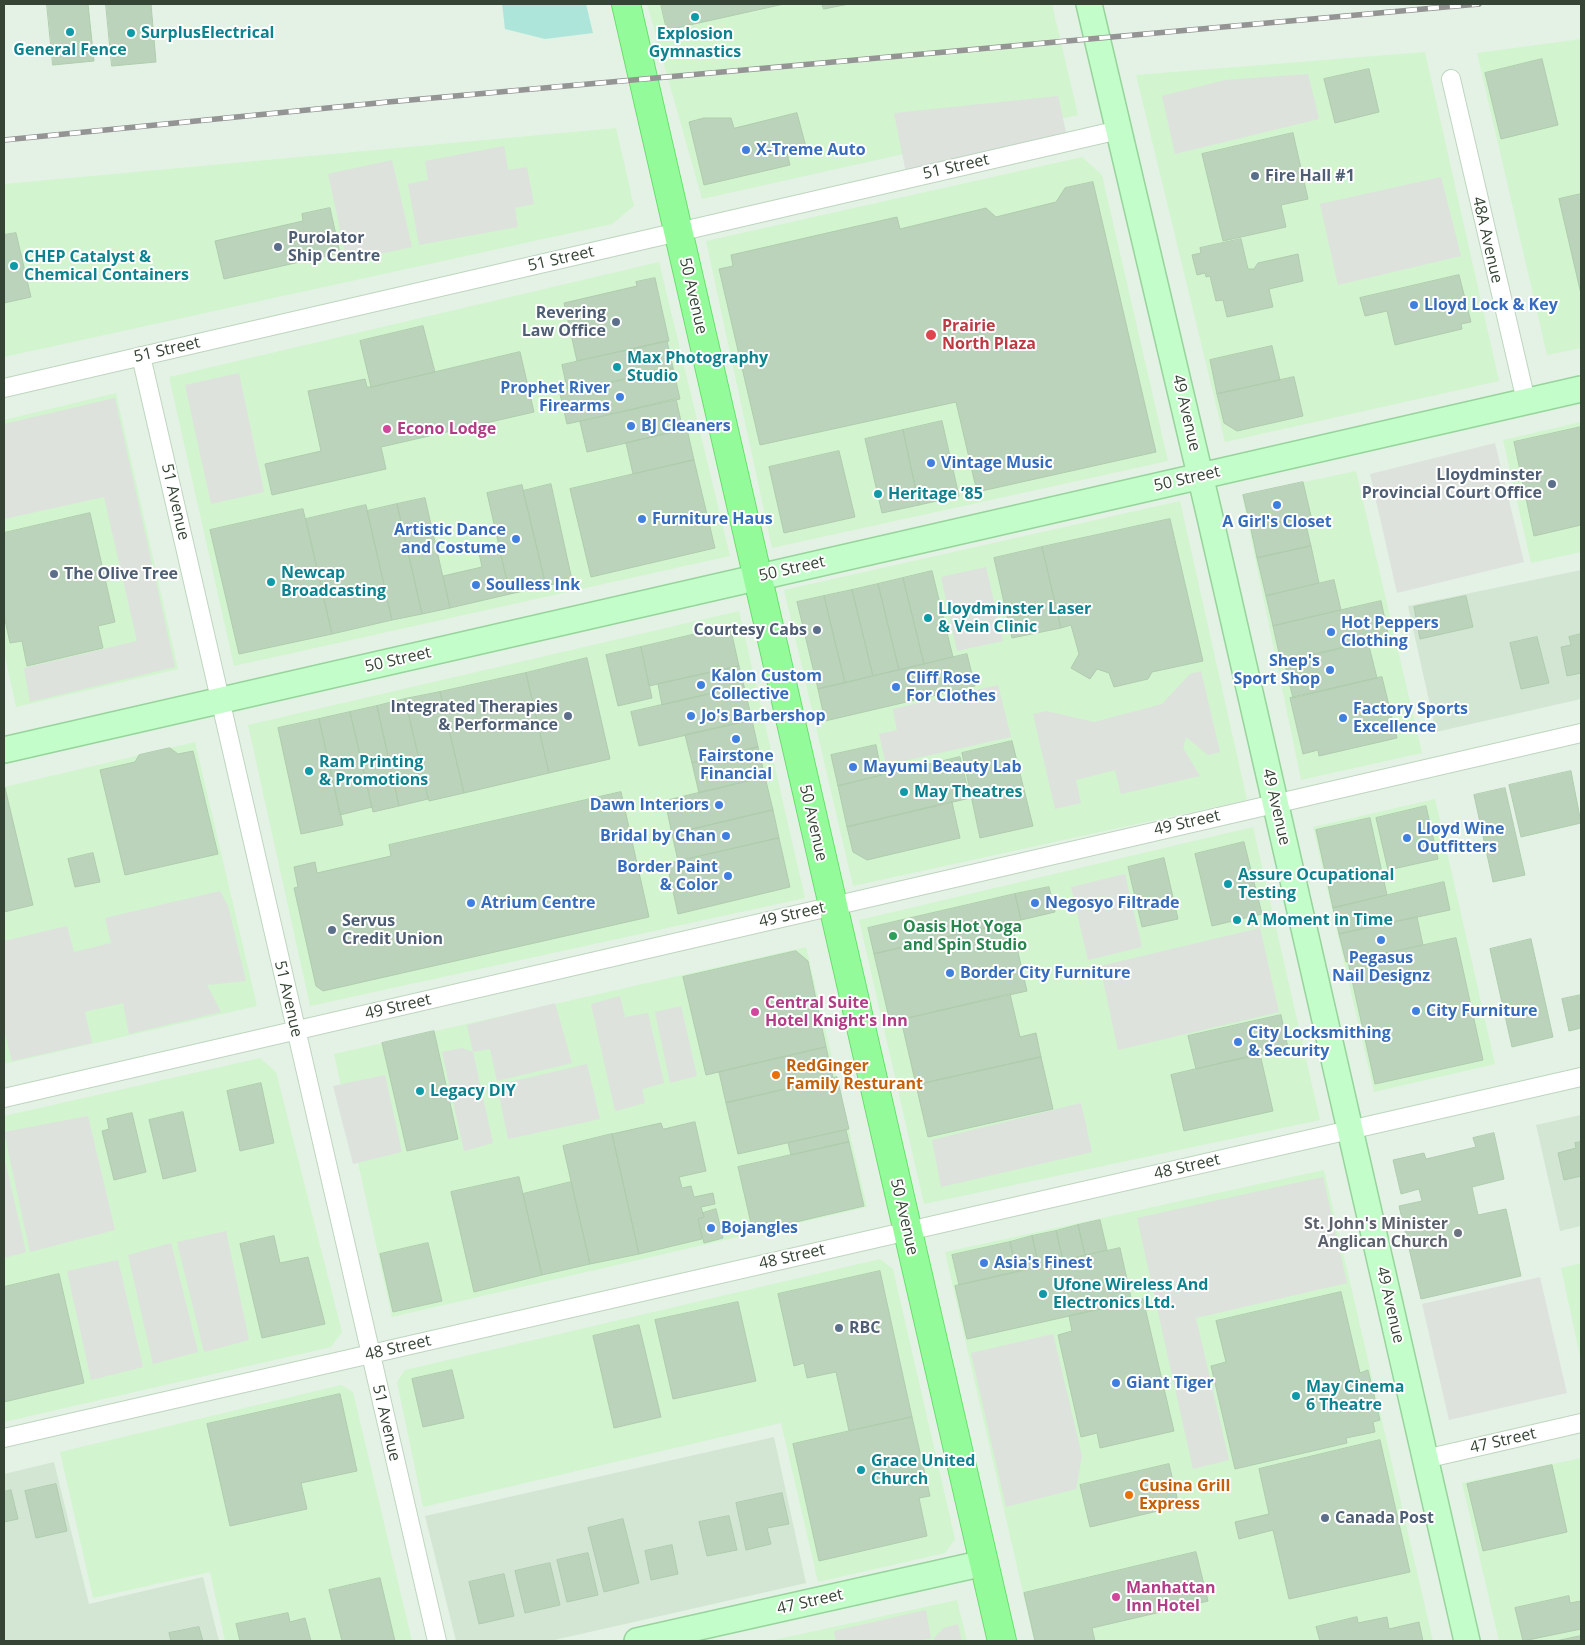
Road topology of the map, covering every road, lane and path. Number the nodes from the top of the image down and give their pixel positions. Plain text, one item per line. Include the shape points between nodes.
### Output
1 (626, 4) edge
2 (1089, 4) edge
3 (1451, 79) dead end
4 (1119, 130) junction
5 (678, 232) junction
6 (141, 356) junction
7 (4, 388) edge
8 (1581, 389) edge
9 (1526, 401) junction
10 (1201, 476) junction
11 (758, 577) junction
12 (220, 700) junction
13 (1581, 733) edge
14 (4, 750) edge
15 (1275, 803) junction
16 (832, 906) junction
17 (296, 1031) junction
18 (1581, 1077) edge
19 (4, 1098) edge
20 (1350, 1129) junction
21 (907, 1231) junction
22 (370, 1354) junction
23 (1581, 1423) edge
24 (4, 1438) edge
25 (1425, 1459) junction
26 (984, 1563) junction
27 (437, 1641) edge
28 (637, 1641) edge
29 (1002, 1641) edge
30 (1467, 1641) edge

1 - 5 main road, 50 Avenue
2 - 4 street, 49 Avenue
3 - 9 street, 48A Avenue
4 - 5 street, 51 Street
4 - 10 street, 49 Avenue
5 - 6 street, 51 Street
5 - 11 main road, 50 Avenue
6 - 7 street, 51 Street
6 - 12 street, 51 Avenue
8 - 9 street, 50 Street
9 - 10 street, 50 Street
10 - 11 street, 50 Street
10 - 15 street, 49 Avenue
11 - 12 street, 50 Street
11 - 16 main road, 50 Avenue
12 - 14 street, 50 Street
12 - 17 street, 51 Avenue
13 - 15 street, 49 Street
15 - 16 street, 49 Street
15 - 20 street, 49 Avenue
16 - 17 street, 49 Street
16 - 21 main road, 50 Avenue
17 - 19 street, 49 Street
17 - 22 street, 51 Avenue
18 - 20 street, 48 Street
20 - 21 street, 48 Street
20 - 25 street, 49 Avenue
21 - 22 street, 48 Street
21 - 26 main road, 50 Avenue
22 - 24 street, 48 Street
22 - 27 street, 51 Avenue
23 - 25 street, 47 Street
25 - 30 street, 49 Avenue
26 - 28 street, 47 Street
26 - 29 main road, 50 Avenue

